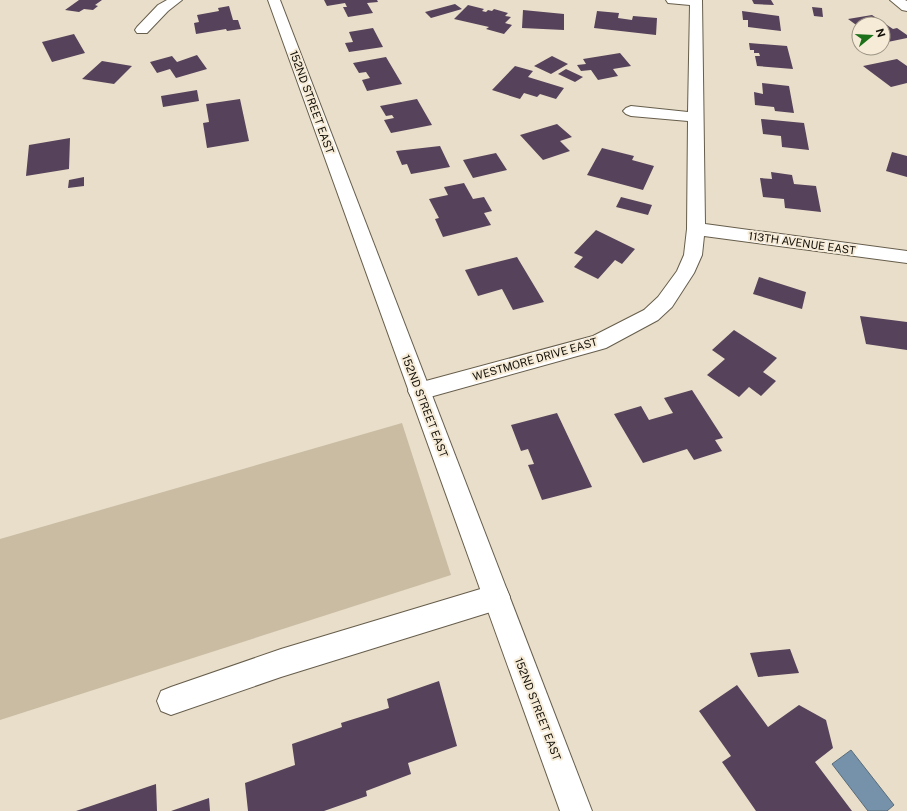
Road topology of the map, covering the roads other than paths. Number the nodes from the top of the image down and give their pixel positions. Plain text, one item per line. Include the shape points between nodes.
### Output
1 (176, 0) edge
2 (274, 0) edge
3 (672, 0) edge
4 (896, 0) edge
5 (696, 1) edge
6 (907, 7) edge
7 (142, 30) dead end
8 (631, 111) dead end
9 (696, 117) junction
10 (696, 229) junction
11 (907, 257) edge
12 (419, 391) junction
13 (497, 598) junction
14 (171, 701) dead end
15 (576, 811) edge

1 - 7 street via 163,8
2 - 12 street, 152ND STREET EAST
3 - 5 street
4 - 6 street
5 - 9 street, WESTMORE DRIVE EAST
8 - 9 street
9 - 10 street, WESTMORE DRIVE EAST
10 - 11 street, 113TH AVENUE EAST
10 - 12 street, WESTMORE DRIVE EAST via 693,255 686,273 665,302 651,315 599,342
12 - 13 street, 152ND STREET EAST
13 - 14 street via 281,663
13 - 15 street, 152ND STREET EAST

